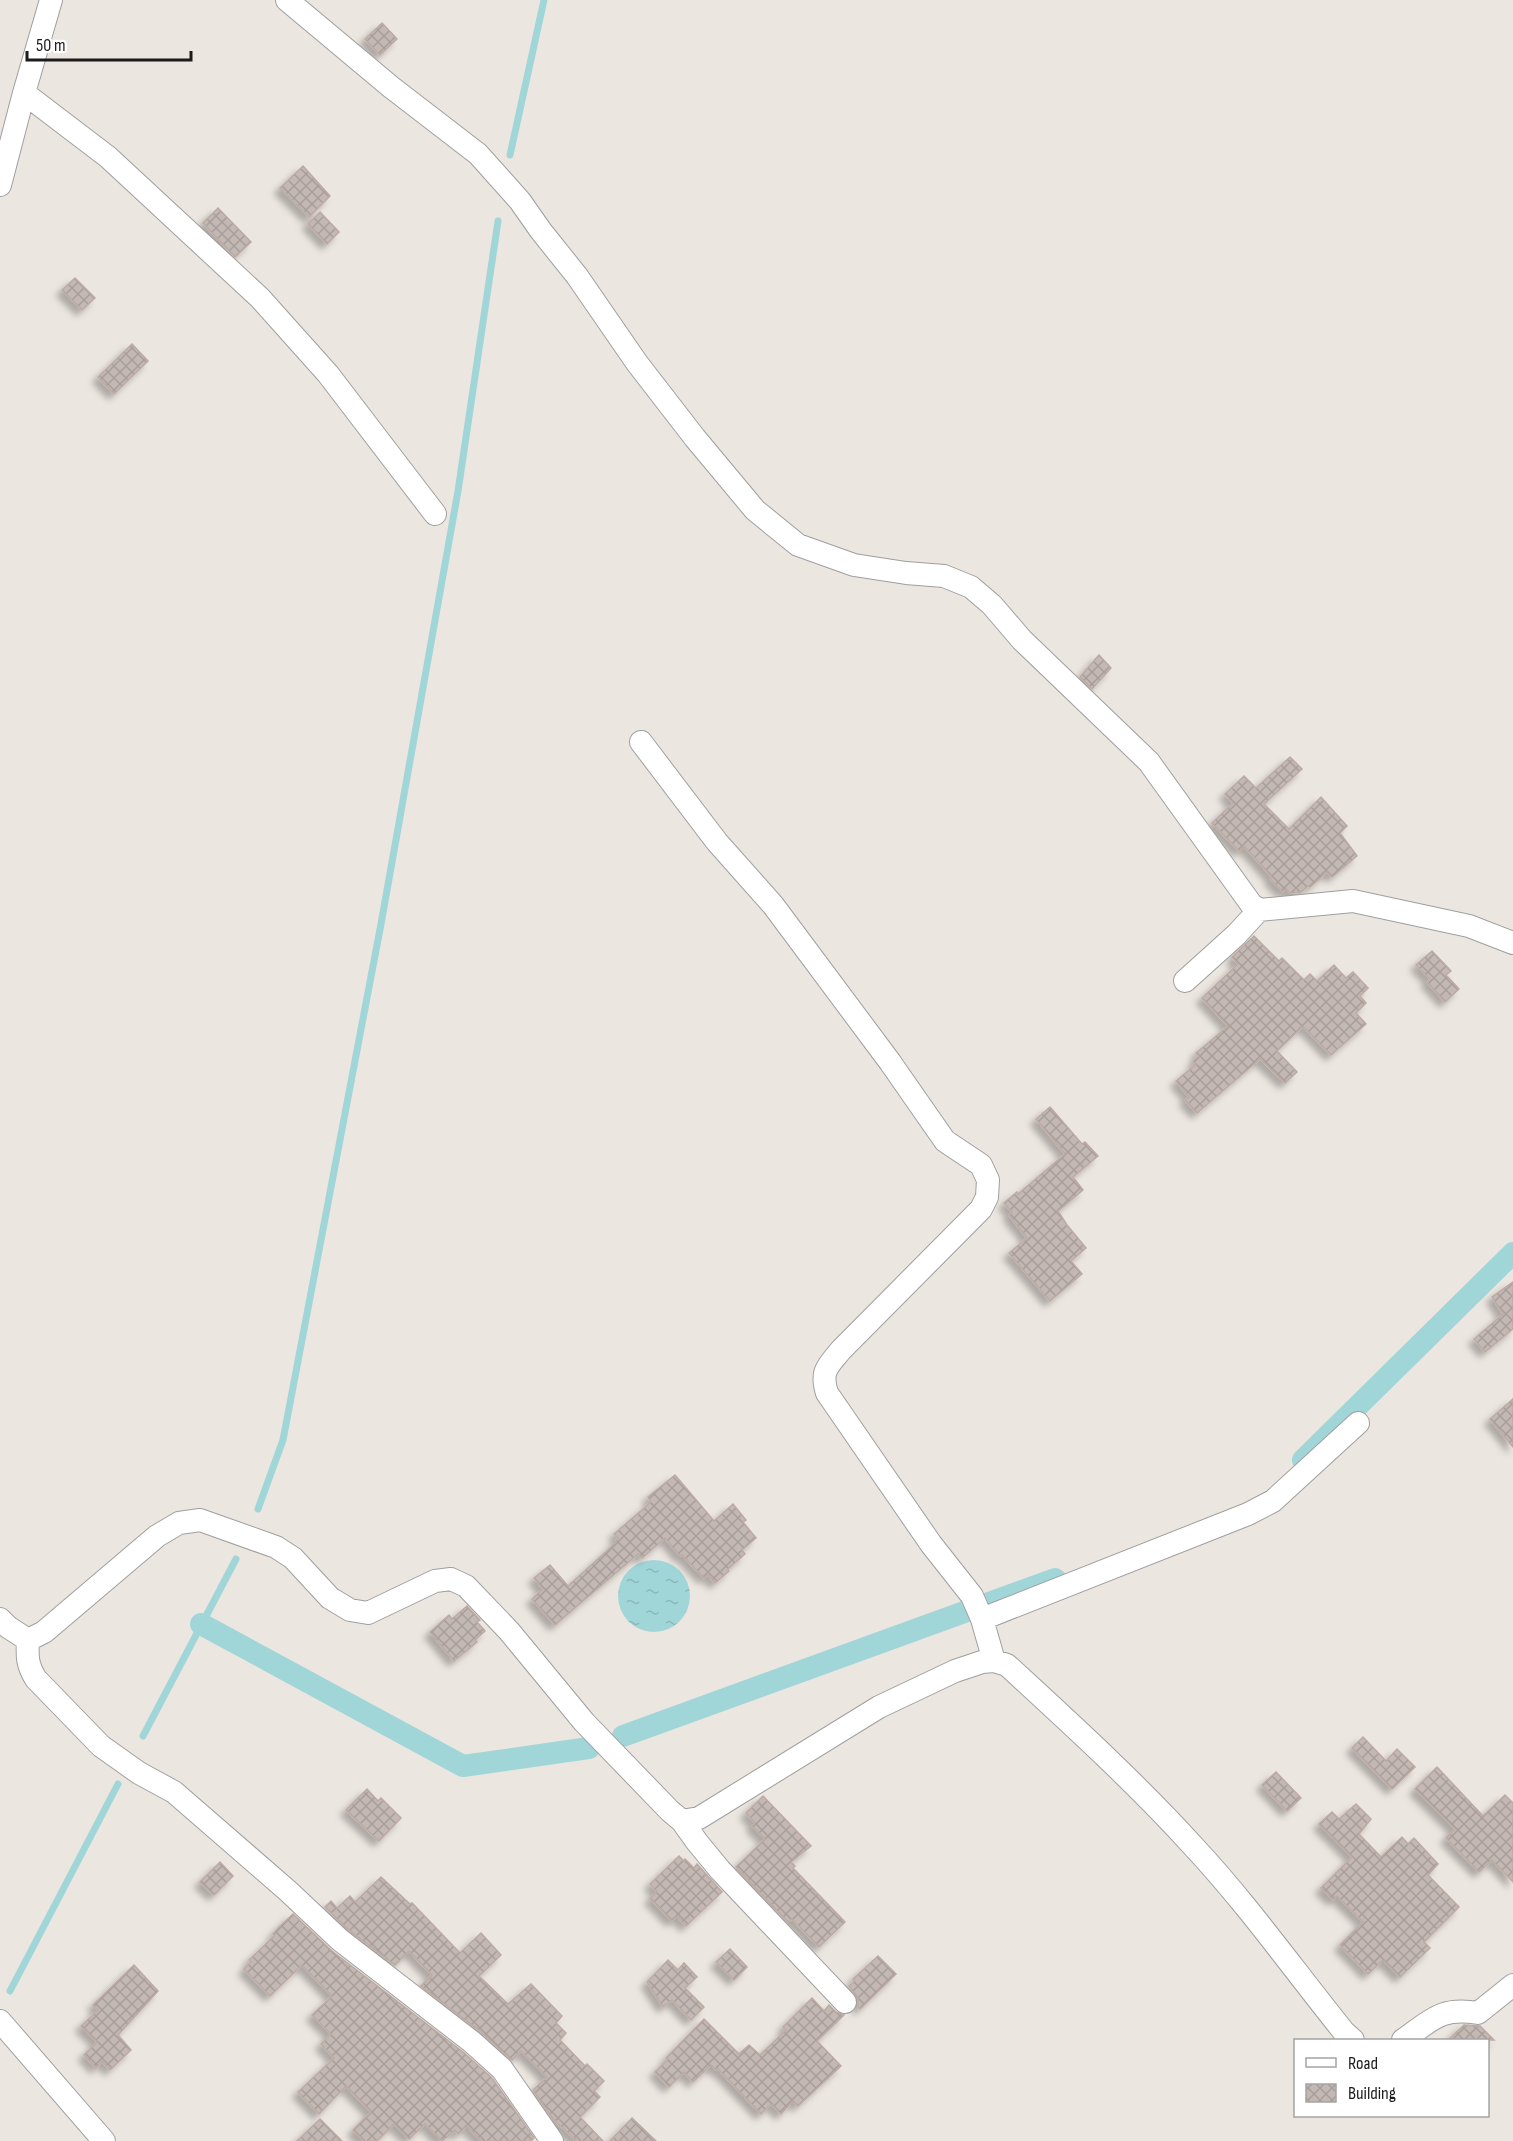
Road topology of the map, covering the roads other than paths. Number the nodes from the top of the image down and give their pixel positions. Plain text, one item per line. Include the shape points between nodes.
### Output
1 (51, 0) edge
2 (287, 0) edge
3 (24, 93) junction
4 (8, 120) edge
5 (0, 185) edge
6 (435, 514) dead end
7 (641, 742) dead end
8 (1259, 910) junction
9 (1513, 943) edge
10 (1185, 981) dead end
11 (1358, 1423) dead end
12 (978, 1609) junction
13 (0, 1619) edge
14 (28, 1640) junction
15 (994, 1661) junction
16 (682, 1821) junction
17 (1513, 1985) edge
18 (845, 2002) dead end
19 (0, 2021) edge
20 (1352, 2039) edge
21 (1405, 2039) edge
22 (104, 2141) edge
23 (552, 2141) edge

1 - 3 street
2 - 8 street via 478,154 520,201 637,363 755,510 798,545 854,565 944,576 971,587 1149,762
3 - 4 street
3 - 6 street via 108,157 260,298 328,374
4 - 5 street
7 - 12 street via 717,842 773,905 945,1141 981,1165 988,1180 987,1197 981,1209 841,1350 823,1380 827,1393
8 - 9 street via 1353,901 1468,926
8 - 10 street
11 - 12 street via 1273,1501 1248,1514
12 - 15 street
13 - 14 street
14 - 16 street via 44,1632 157,1536 179,1523 200,1520 276,1547 293,1558 330,1598 350,1610 369,1613 435,1581 451,1579 473,1593 584,1722
14 - 23 street via 27,1659 36,1679 101,1746 174,1792 340,1940 472,2042 502,2069
15 - 16 street via 955,1671 879,1707 699,1818
15 - 20 street via 1007,1665 1130,1779 1236,1894
16 - 18 street via 720,1870
17 - 21 street via 1478,2013 1446,2012
19 - 22 street

